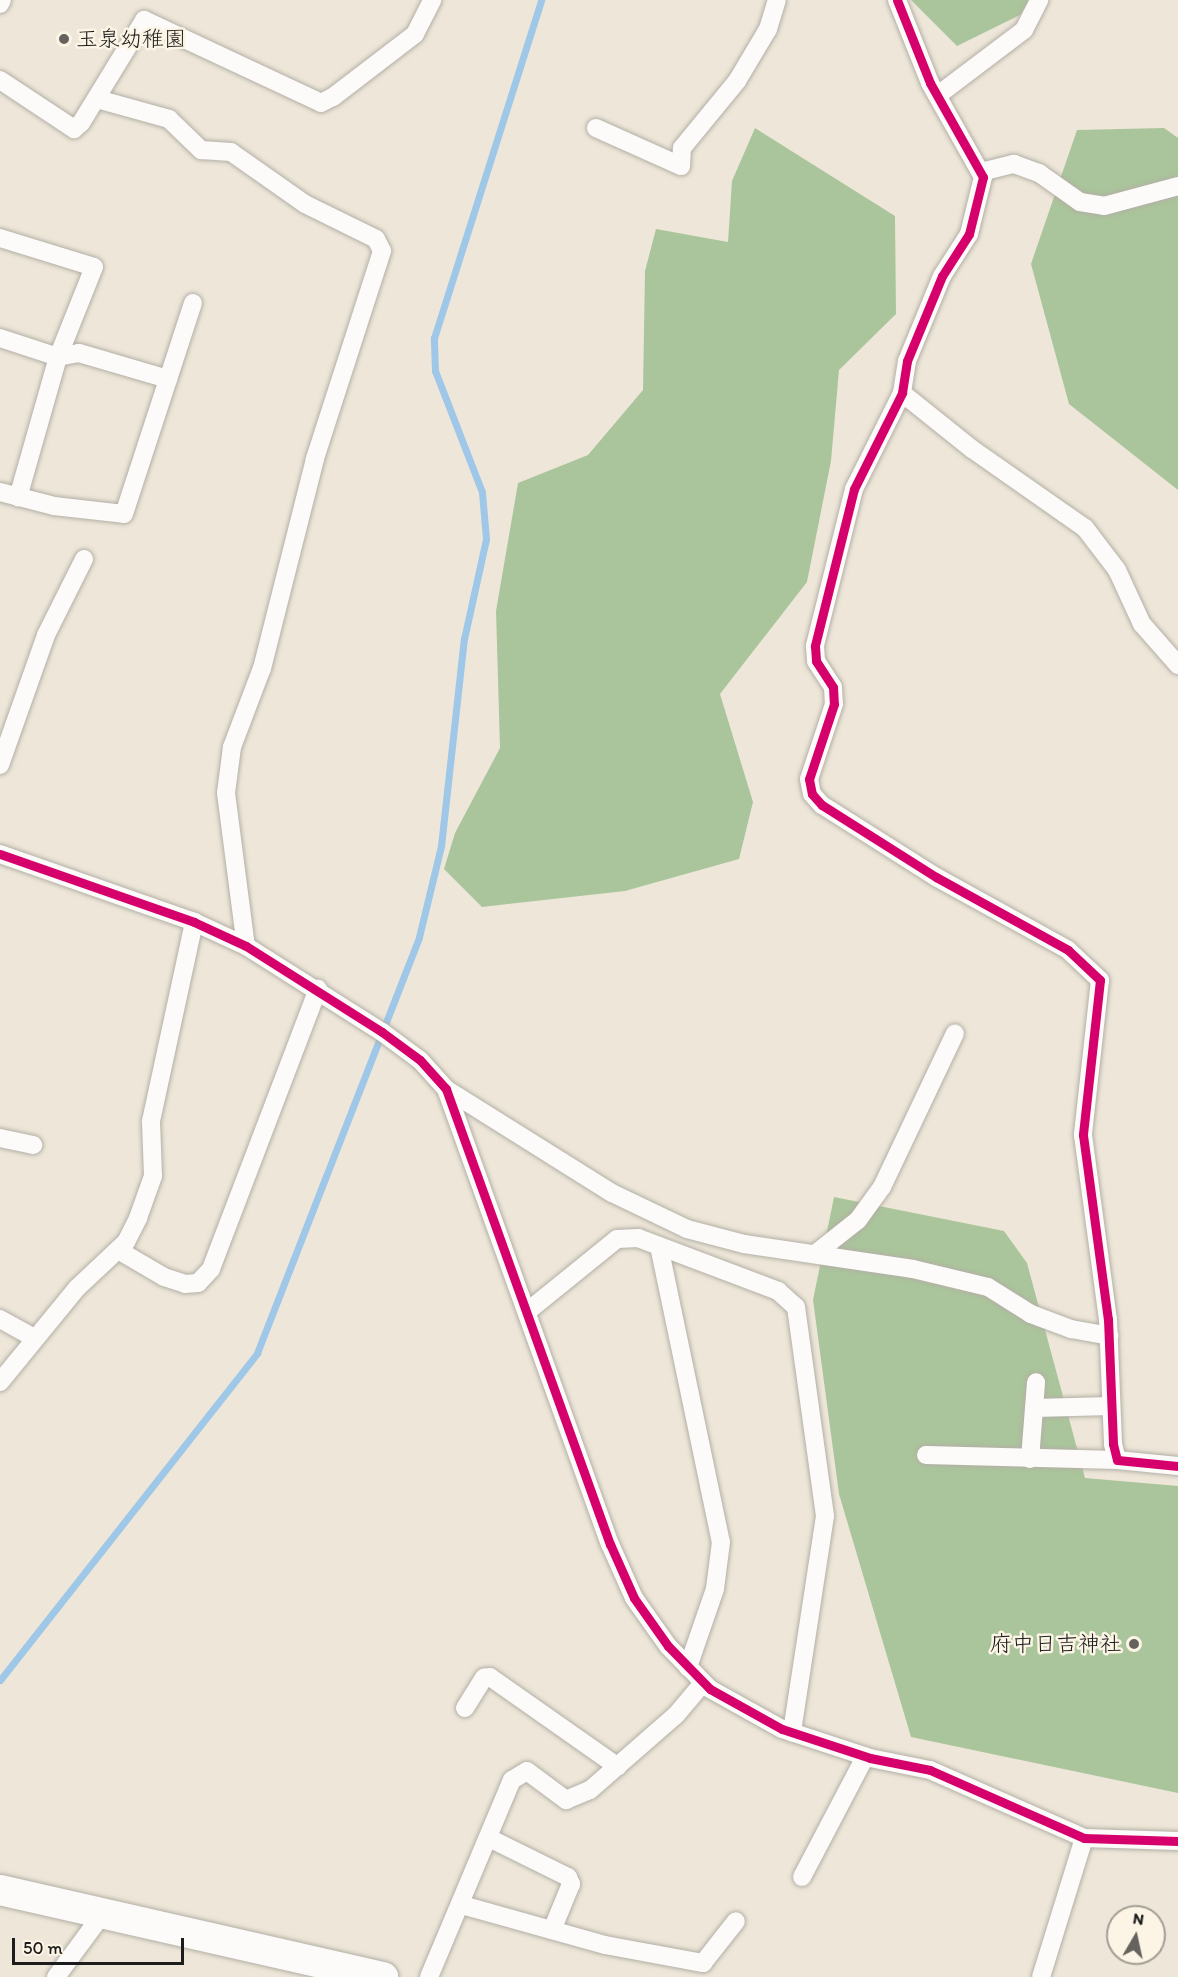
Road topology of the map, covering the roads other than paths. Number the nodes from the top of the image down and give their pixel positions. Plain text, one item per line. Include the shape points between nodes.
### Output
1 (432, 0) edge
2 (777, 0) edge
3 (897, 0) edge
4 (1038, 0) edge
5 (0, 80) edge
6 (938, 95) junction
7 (97, 99) junction
8 (596, 128) dead end
9 (981, 172) junction
10 (1178, 186) edge
11 (0, 238) edge
12 (194, 303) dead end
13 (0, 338) edge
14 (58, 357) junction
15 (168, 379) junction
16 (902, 393) junction
17 (0, 492) edge
18 (18, 497) junction
19 (84, 559) dead end
20 (1178, 665) edge
21 (0, 765) edge
22 (0, 854) edge
23 (194, 922) junction
24 (246, 946) junction
25 (318, 989) junction
26 (955, 1033) dead end
27 (446, 1089) junction
28 (0, 1138) edge
29 (33, 1145) dead end
30 (659, 1246) junction
31 (118, 1250) junction
32 (815, 1254) junction
33 (528, 1311) junction
34 (0, 1319) edge
35 (1109, 1336) junction
36 (34, 1338) junction
37 (0, 1382) edge
38 (1036, 1382) dead end
39 (1111, 1406) junction
40 (1034, 1408) junction
41 (926, 1455) dead end
42 (1030, 1459) junction
43 (1118, 1460) junction
44 (1178, 1466) edge
45 (688, 1667) junction
46 (704, 1683) junction
47 (465, 1708) dead end
48 (792, 1732) junction
49 (865, 1757) junction
50 (618, 1767) junction
51 (489, 1838) junction
52 (1084, 1838) junction
53 (1178, 1841) edge
54 (802, 1877) dead end
55 (0, 1890) edge
56 (462, 1905) junction
57 (104, 1912) junction
58 (736, 1921) dead end
59 (552, 1930) junction
60 (56, 1977) edge
61 (383, 1977) edge
62 (429, 1977) edge
63 (1041, 1977) edge

1 - 7 street via 415,34 321,103 144,20
2 - 8 street via 768,29 736,81 682,148 681,166
3 - 6 street
4 - 6 street via 1024,30
5 - 7 street via 74,129
6 - 9 street
7 - 24 street via 169,119 201,150 231,152 305,204 376,239 382,251 315,459 262,668 232,747 226,793
9 - 10 street via 1014,164 1039,173 1080,202 1104,206
9 - 16 street via 979,204 969,234 942,276 907,361
11 - 14 street via 94,267
12 - 15 street
13 - 14 street
14 - 15 street via 79,353
14 - 18 street
15 - 18 street via 124,514 54,506
16 - 20 street via 972,449 1085,528 1117,570 1142,624
16 - 35 street via 854,489 815,646 816,661 833,687 834,704 809,779 812,794 822,805 936,877 1068,950 1100,980 1083,1136
17 - 18 street
19 - 21 street via 45,635
22 - 23 street
23 - 24 street
23 - 31 street via 151,1121 153,1176 138,1218
24 - 25 street
25 - 27 street via 420,1060
25 - 31 street via 211,1269 198,1283 185,1284 164,1277
26 - 32 street via 882,1187 858,1220
27 - 32 street via 612,1193 687,1229 744,1244
27 - 33 street
28 - 29 street
30 - 33 street via 638,1238 618,1239
30 - 45 street via 721,1542 715,1589
30 - 48 street via 778,1291 796,1307 825,1516
31 - 36 street via 77,1288
32 - 35 street via 913,1269 988,1287 1031,1314 1071,1329
33 - 45 street via 610,1544 634,1598
34 - 36 street
35 - 39 street
36 - 37 street
38 - 40 street
39 - 40 street
39 - 43 street
40 - 42 street
41 - 42 street
42 - 43 street
43 - 44 street
45 - 46 street
46 - 48 street
46 - 50 street via 676,1715
47 - 50 street via 484,1678 490,1677
48 - 49 street
49 - 52 street via 930,1770
49 - 54 street
50 - 51 street via 590,1791 566,1800 526,1771 518,1773
51 - 56 street
51 - 59 street via 568,1877 571,1884
52 - 53 street
52 - 63 street
55 - 57 main road
56 - 59 street
56 - 62 street
57 - 60 street
57 - 61 main road
58 - 59 street via 703,1963 605,1946

